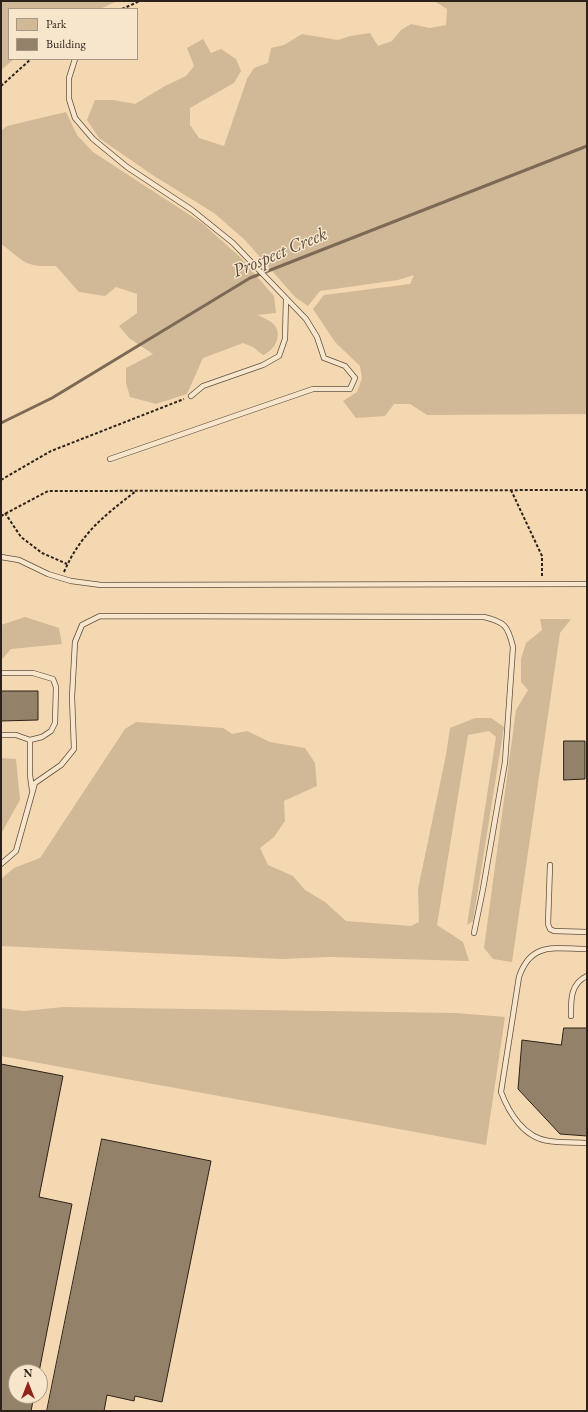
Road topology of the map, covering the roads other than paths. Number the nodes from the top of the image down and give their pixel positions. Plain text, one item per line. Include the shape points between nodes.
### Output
1 (74, 60) edge
2 (286, 299) junction
3 (191, 396) road end
4 (110, 459) dead end
5 (1, 557) edge
6 (587, 584) edge
7 (1, 673) edge
8 (1, 735) edge
9 (30, 740) junction
10 (32, 792) junction
11 (1, 864) edge
12 (550, 865) dead end
13 (474, 932) dead end
14 (587, 932) edge
15 (587, 949) edge
16 (587, 976) edge
17 (571, 1016) dead end
18 (587, 1143) edge

1 - 2 lane via 69,78 69,99 75,118 93,139 127,167 192,210 233,243
2 - 3 lane via 285,339 279,356 263,365 203,386
2 - 4 lane via 306,319 324,358 345,366 355,378 350,389 313,389
5 - 6 lane via 19,560 61,578 101,585
7 - 9 lane via 43,675 53,679 56,687 56,723 42,737
8 - 9 lane via 16,735
9 - 10 lane
10 - 11 lane via 16,851
10 - 13 lane via 35,783 61,766 74,749 72,697 75,642 82,625 100,616 484,617 499,621 509,630 513,647 511,692 504,762
12 - 14 lane via 550,929
15 - 18 lane via 539,951 530,956 524,964 519,977 501,1092 507,1109 525,1130 548,1141
16 - 17 lane via 575,985 571,996

